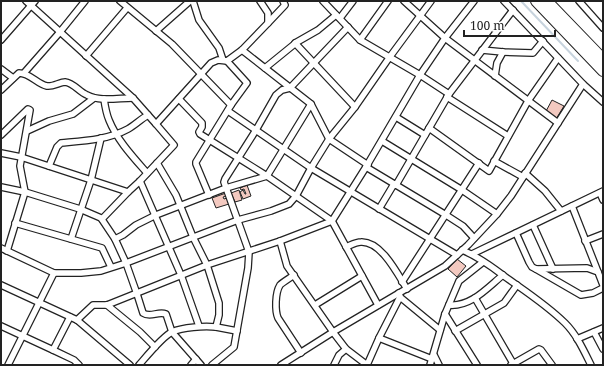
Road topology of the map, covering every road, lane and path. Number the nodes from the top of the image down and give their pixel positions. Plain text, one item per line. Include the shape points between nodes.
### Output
1 (26, 1) edge
2 (120, 1) edge
3 (190, 1) edge
4 (193, 1) edge
5 (260, 1) edge
6 (283, 1) edge
7 (323, 1) edge
8 (353, 1) edge
9 (388, 1) edge
10 (404, 1) edge
11 (431, 1) edge
12 (474, 1) edge
13 (504, 1) edge
14 (536, 1) edge
15 (547, 1) edge
16 (579, 1) edge
17 (81, 2) edge
18 (33, 3) edge
19 (127, 8) junction
20 (513, 10) junction
21 (420, 16) junction
22 (338, 17) junction
23 (268, 24) junction
24 (348, 28) junction
25 (603, 28) edge
26 (156, 31) junction
27 (60, 32) junction
28 (445, 38) junction
29 (1, 40) edge
30 (360, 40) junction
31 (543, 42) junction
32 (295, 43) junction
33 (242, 50) junction
34 (482, 50) junction
35 (503, 52) junction
36 (86, 56) junction
37 (389, 58) junction
38 (558, 58) junction
39 (603, 59) edge
40 (225, 61) junction
41 (474, 61) junction
42 (314, 63) junction
43 (265, 68) junction
44 (1, 69) edge
45 (603, 71) edge
46 (24, 73) junction
47 (201, 74) junction
48 (420, 75) junction
49 (495, 76) junction
50 (13, 78) junction
51 (583, 84) junction
52 (290, 88) junction
53 (1, 90) edge
54 (448, 96) junction
55 (94, 98) junction
56 (133, 98) junction
57 (179, 98) junction
58 (104, 99) junction
59 (528, 101) junction
60 (603, 102) edge
61 (311, 104) junction
62 (231, 105) junction
63 (355, 107) junction
64 (228, 111) junction
65 (148, 115) junction
66 (396, 116) junction
67 (558, 123) junction
68 (156, 124) junction
69 (429, 128) junction
70 (256, 130) junction
71 (27, 131) junction
72 (117, 134) junction
73 (1, 135) edge
74 (425, 135) junction
75 (508, 136) junction
76 (101, 138) junction
77 (329, 139) junction
78 (210, 140) junction
79 (382, 141) junction
80 (283, 148) junction
81 (1, 153) edge
82 (21, 157) junction
83 (239, 158) junction
84 (411, 159) junction
85 (494, 161) junction
86 (157, 163) junction
87 (479, 163) junction
88 (49, 166) junction
89 (367, 166) junction
90 (311, 168) junction
91 (147, 173) junction
92 (524, 175) junction
93 (267, 176) junction
94 (91, 180) junction
95 (140, 181) junction
96 (395, 184) junction
97 (1, 186) edge
98 (226, 188) junction
99 (462, 190) junction
100 (25, 192) junction
101 (128, 192) junction
102 (350, 192) junction
103 (601, 192) edge
104 (209, 195) junction
105 (296, 196) junction
106 (603, 200) edge
107 (181, 206) junction
108 (572, 206) junction
109 (80, 209) junction
110 (379, 209) junction
111 (562, 211) junction
112 (446, 214) junction
113 (497, 214) junction
114 (156, 215) junction
115 (102, 219) junction
116 (238, 220) junction
117 (332, 220) junction
118 (15, 223) junction
119 (533, 225) junction
120 (516, 233) junction
121 (603, 234) edge
122 (193, 237) junction
123 (474, 238) junction
124 (71, 239) junction
125 (115, 239) junction
126 (430, 239) junction
127 (280, 241) junction
128 (585, 241) junction
129 (169, 246) junction
130 (346, 247) junction
131 (4, 249) edge
132 (462, 250) junction
133 (249, 252) junction
134 (472, 254) junction
135 (457, 255) junction
136 (483, 262) junction
137 (126, 263) junction
138 (207, 265) junction
139 (112, 267) junction
140 (536, 269) junction
141 (553, 269) junction
142 (598, 272) junction
143 (54, 273) junction
144 (181, 275) junction
145 (294, 275) junction
146 (503, 275) junction
147 (362, 276) junction
148 (402, 282) junction
149 (1, 285) edge
150 (518, 285) junction
151 (603, 287) edge
152 (407, 289) junction
153 (137, 294) junction
154 (400, 295) junction
155 (475, 298) junction
156 (39, 303) junction
157 (107, 305) junction
158 (315, 305) junction
159 (378, 305) junction
160 (449, 305) junction
161 (445, 314) junction
162 (484, 314) junction
163 (70, 317) junction
164 (77, 320) junction
165 (1, 326) edge
166 (199, 326) junction
167 (216, 327) junction
168 (603, 328) edge
169 (440, 330) junction
170 (237, 331) junction
171 (455, 331) junction
172 (172, 332) junction
173 (333, 332) junction
174 (594, 332) junction
175 (23, 335) junction
176 (379, 338) junction
177 (577, 338) junction
178 (155, 347) junction
179 (346, 349) junction
180 (603, 349) edge
181 (53, 350) junction
182 (301, 353) junction
183 (433, 357) junction
184 (196, 359) junction
185 (1, 362) edge
186 (513, 364) edge
187 (8, 365) edge
188 (79, 365) edge
189 (130, 365) edge
190 (139, 365) edge
191 (191, 365) edge
192 (201, 365) edge
193 (212, 365) edge
194 (281, 365) edge
195 (334, 365) edge
196 (367, 365) edge
197 (430, 365) edge
198 (439, 365) edge
199 (477, 365) edge
200 (552, 365) edge
201 (591, 365) edge

1 - 18 street
2 - 19 street
3 - 26 street
4 - 40 street via 199,20 220,48
5 - 23 street via 268,13
6 - 23 street via 285,5
7 - 22 street
8 - 22 street
9 - 30 street
10 - 21 street
11 - 21 street
12 - 28 street
13 - 20 street
14 - 45 highway
15 - 39 highway
16 - 25 street
17 - 27 street
18 - 27 street
18 - 29 street
19 - 26 street
19 - 36 street
20 - 31 street
20 - 34 street
21 - 28 street
21 - 37 street
22 - 24 street
22 - 32 street
23 - 33 street
24 - 30 street
24 - 42 street
26 - 47 street
27 - 36 street
27 - 46 street
28 - 41 street
28 - 48 street
30 - 37 street
31 - 35 street via 533,53
31 - 38 street
32 - 42 street
32 - 43 street
33 - 40 street
33 - 43 street
34 - 35 street
34 - 41 street
35 - 49 street
36 - 56 street
37 - 48 street
37 - 63 street
38 - 51 street
38 - 59 street
40 - 47 street via 211,63
40 - 62 street via 247,83
41 - 49 street
41 - 54 street
42 - 52 street
42 - 63 street
43 - 52 street
44 - 50 street
46 - 50 street via 19,73
46 - 55 street via 47,86 68,83
47 - 57 street
47 - 62 street
48 - 54 street
48 - 66 street
49 - 59 street
50 - 53 street
51 - 60 street
51 - 67 street
52 - 61 street
52 - 70 street via 276,95
54 - 69 street
54 - 75 street
55 - 58 street
55 - 71 street via 73,114
56 - 58 street
56 - 65 street
57 - 68 street
57 - 78 street via 202,123 200,134
58 - 72 street via 109,120
59 - 67 street
59 - 75 street
61 - 77 street
61 - 80 street
62 - 64 street
63 - 77 street
64 - 70 street
64 - 78 street
65 - 68 street
65 - 72 street
66 - 74 street
66 - 79 street
67 - 92 street
68 - 86 street via 174,145
69 - 74 street
69 - 87 street
70 - 80 street
70 - 83 street
71 - 73 street via 30,114 28,109
71 - 82 street
72 - 76 street
72 - 91 street via 129,153
74 - 84 street
75 - 85 street
76 - 88 street via 60,143
76 - 94 street
77 - 89 street
77 - 90 street
78 - 83 street
78 - 104 street via 196,164
79 - 84 street
79 - 89 street
80 - 90 street
80 - 93 street
81 - 82 street
82 - 88 street
82 - 100 street via 20,166
83 - 93 street
83 - 98 street via 225,179
84 - 96 street
84 - 99 street
85 - 87 street via 489,171
85 - 92 street
86 - 91 street
86 - 107 street
87 - 99 street
88 - 94 street
89 - 96 street
89 - 102 street
90 - 102 street
90 - 105 street
91 - 95 street
92 - 111 street via 544,191
92 - 113 street
93 - 98 street
93 - 105 street
94 - 101 street
94 - 109 street
95 - 101 street
95 - 114 street
96 - 110 street
96 - 112 street
97 - 100 street
98 - 104 street
98 - 116 street
99 - 112 street
99 - 113 street
100 - 109 street
100 - 118 street
101 - 115 street
102 - 110 street
102 - 117 street
103 - 106 street
103 - 108 street
104 - 107 street
105 - 116 street via 289,204
105 - 117 street
107 - 114 street
107 - 122 street
108 - 111 street
108 - 128 street
109 - 115 street
109 - 124 street
110 - 126 street
111 - 119 street
112 - 123 street
112 - 126 street
113 - 123 street
114 - 125 street
114 - 129 street
115 - 125 street
116 - 122 street
116 - 133 street
117 - 127 street
117 - 130 street
118 - 124 street
118 - 131 street
119 - 120 street
119 - 141 street
120 - 134 street
120 - 140 street via 529,262
121 - 128 street
122 - 129 street
122 - 138 street
123 - 132 street
124 - 139 street via 102,248
125 - 137 street
126 - 135 street
126 - 148 street
127 - 133 street
127 - 145 street via 287,266
128 - 142 street
129 - 137 street
129 - 144 street
130 - 147 street
130 - 148 street via 359,242 369,242 380,249
131 - 143 street
132 - 134 street
132 - 135 street
133 - 138 street
133 - 170 street
134 - 136 street
135 - 152 street via 445,266
136 - 146 street
136 - 160 street via 459,281
137 - 139 street
137 - 153 street
138 - 144 street
138 - 167 street via 219,303
139 - 143 street via 101,271
140 - 141 street
140 - 151 street via 581,294 593,293
141 - 142 street via 587,268
142 - 151 street
143 - 156 street
144 - 153 street
144 - 166 street
145 - 158 street
145 - 182 street via 280,286 276,312
146 - 150 street
146 - 155 street
147 - 158 street
147 - 159 street
148 - 152 street
149 - 156 street
150 - 162 street via 504,302
150 - 177 street via 565,323
152 - 154 street
153 - 157 street
153 - 172 street via 143,313 166,314
154 - 159 street
154 - 169 street
154 - 176 street
155 - 160 street via 458,306
155 - 162 street
156 - 163 street
156 - 175 street
157 - 164 street via 93,305
157 - 178 street
158 - 173 street
159 - 173 street
160 - 161 street
161 - 169 street
161 - 171 street
162 - 171 street
162 - 186 street
163 - 164 street
163 - 181 street
164 - 189 street
165 - 175 street
166 - 167 street
166 - 172 street
167 - 170 street
168 - 174 street
169 - 183 street
170 - 193 street via 234,347
171 - 199 street
172 - 178 street
172 - 184 street
173 - 179 street
173 - 182 street
174 - 177 street
174 - 180 street
175 - 181 street
175 - 187 street
176 - 183 street
176 - 196 street
177 - 201 street
178 - 190 street
179 - 195 street
179 - 196 street
181 - 188 street
182 - 194 street
183 - 197 street
183 - 198 street
184 - 191 street
184 - 192 street
185 - 187 street
186 - 200 street via 539,349

